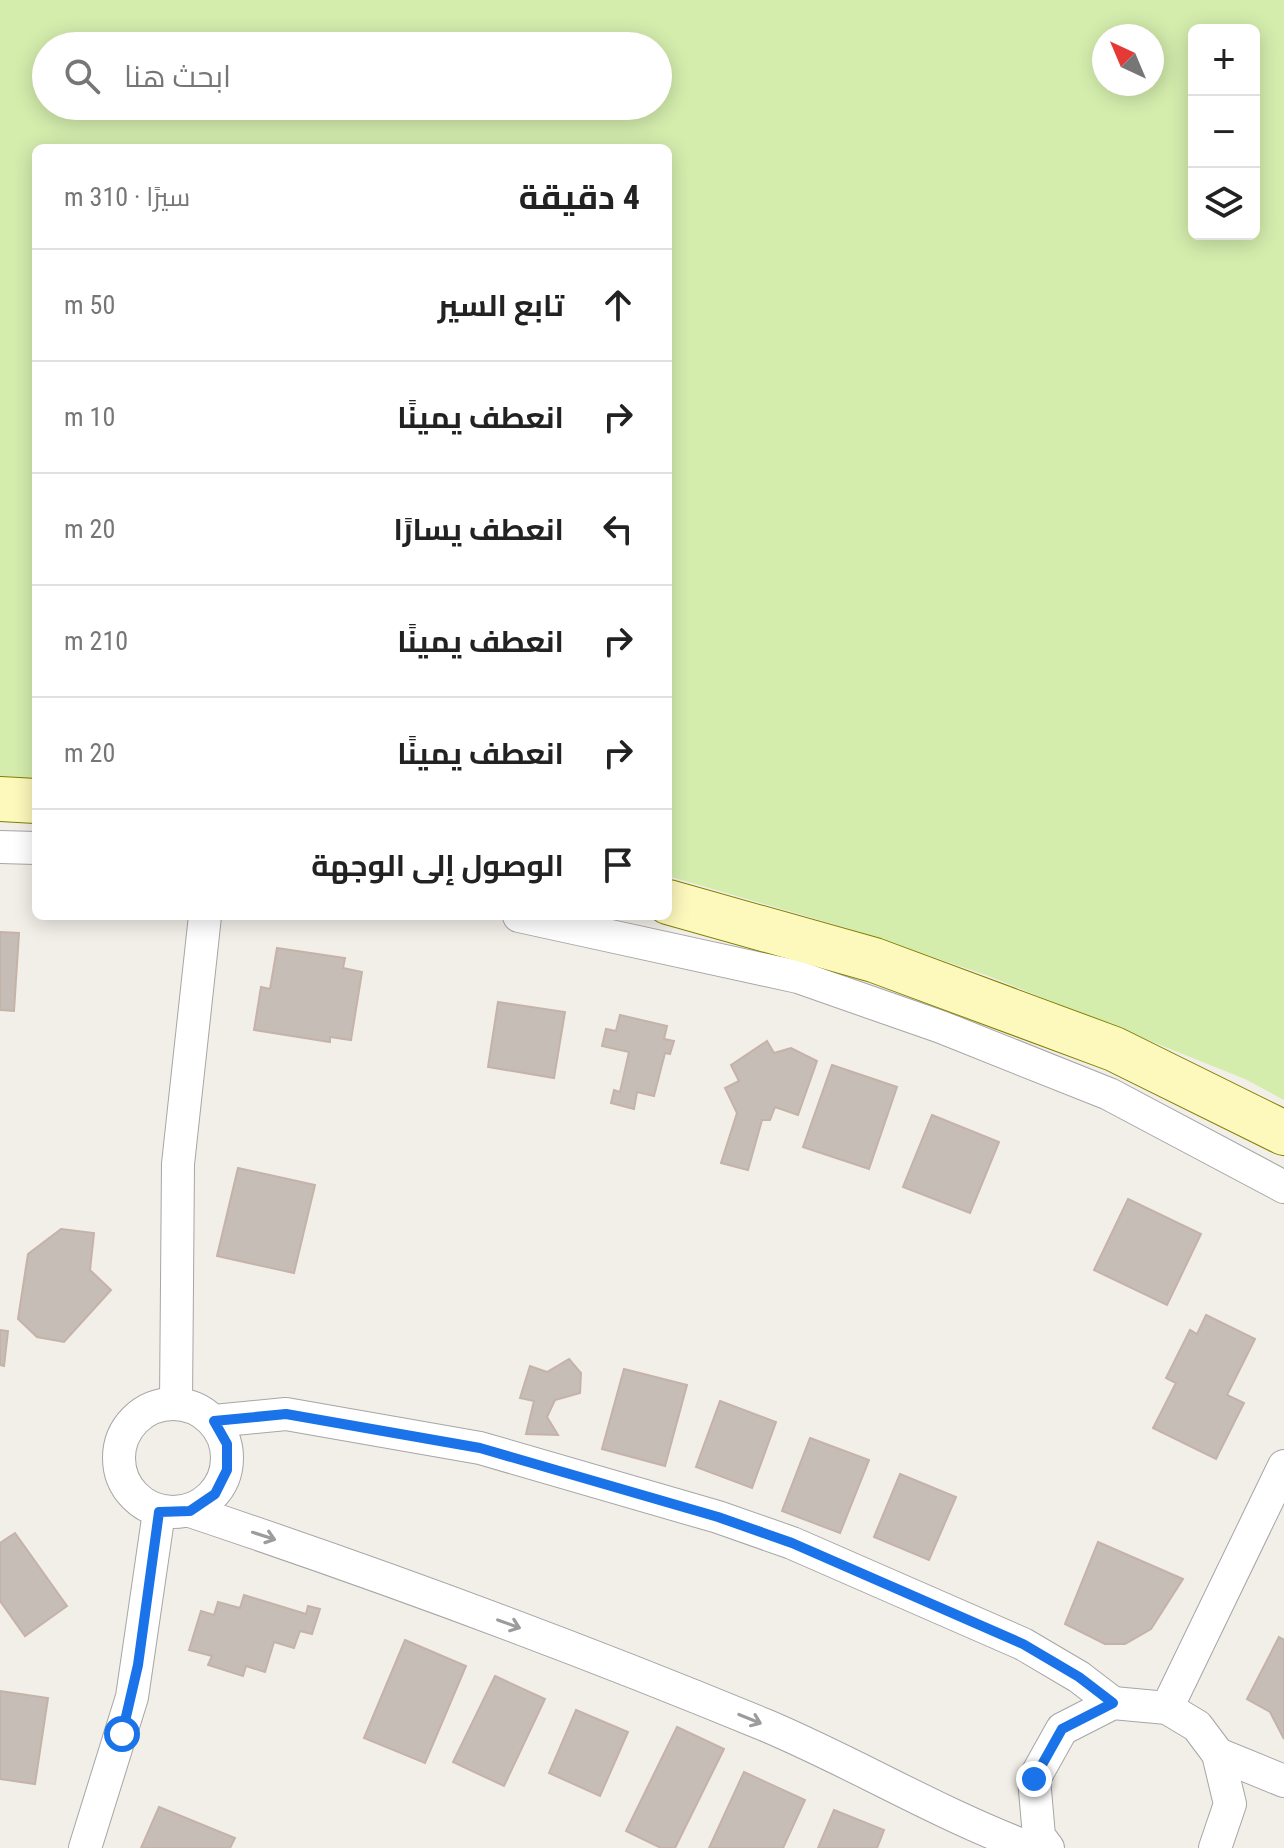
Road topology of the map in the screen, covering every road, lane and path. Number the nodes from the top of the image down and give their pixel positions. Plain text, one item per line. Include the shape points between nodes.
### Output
1 (0, 799) edge
2 (32, 801) edge
3 (0, 847) edge
4 (32, 848) edge
5 (672, 903) edge
6 (205, 920) edge
7 (537, 920) edge
8 (1284, 1133) edge
9 (1284, 1187) edge
10 (176, 1403) junction
11 (214, 1421) junction
12 (1284, 1466) edge
13 (175, 1512) junction
14 (1113, 1703) junction
15 (1167, 1708) junction
16 (1218, 1754) junction
17 (1284, 1781) edge
18 (85, 1848) edge
19 (1030, 1848) edge
20 (1048, 1848) edge
21 (1215, 1848) edge

1 - 2 street
3 - 4 street
5 - 8 street via 874,960 1114,1049
6 - 10 street via 178,1164
7 - 9 street via 798,977 941,1027 1109,1094
10 - 11 street via 197,1408
10 - 13 street via 149,1408 129,1425 118,1450 120,1477 135,1500
11 - 13 street via 227,1444 227,1470 215,1494
11 - 14 street via 286,1414 480,1448 718,1517 792,1543 1023,1644
12 - 15 street
13 - 18 street via 132,1697
13 -> 19 street via 295,1546 521,1628 755,1721
14 - 15 street
14 - 20 street via 1062,1729 1034,1779 1039,1836
15 - 16 street via 1197,1726
16 - 17 street
16 - 21 street via 1230,1804

